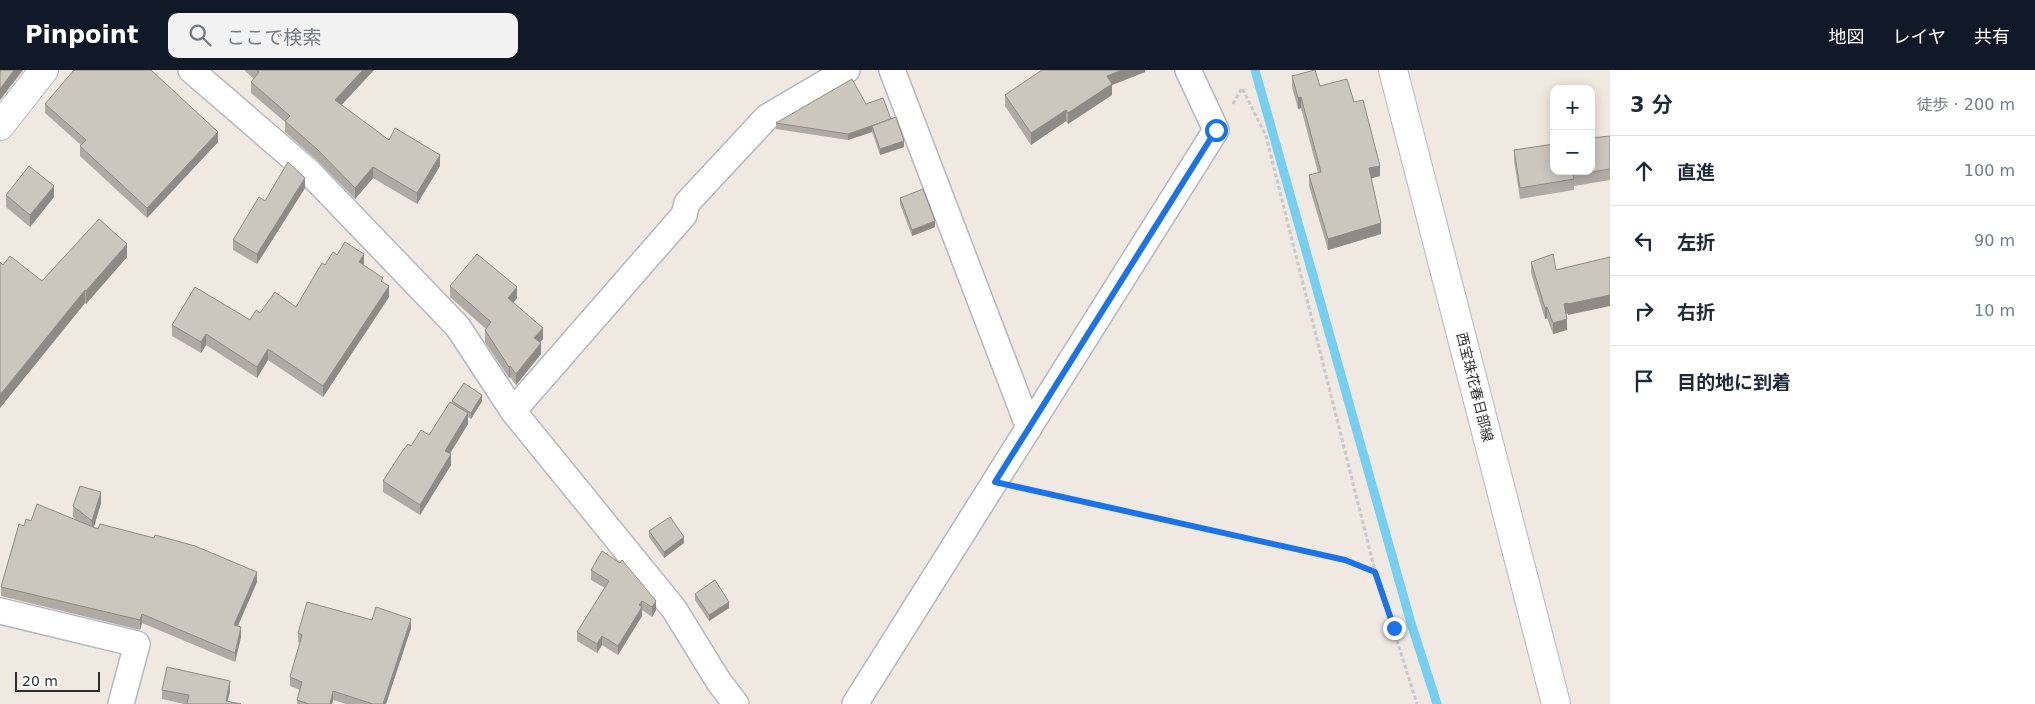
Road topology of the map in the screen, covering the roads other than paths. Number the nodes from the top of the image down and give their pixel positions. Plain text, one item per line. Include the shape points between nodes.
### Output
1 (44, 70) edge
2 (191, 70) edge
3 (848, 70) edge
4 (892, 70) edge
5 (1188, 70) edge
6 (1393, 70) edge
7 (0, 126) edge
8 (513, 410) junction
9 (1029, 428) junction
10 (0, 611) edge
11 (121, 704) edge
12 (736, 704) edge
13 (855, 704) edge
14 (1556, 704) edge

1 - 7 main road
2 - 8 street via 308,170 458,327
3 - 8 street via 767,117 687,203 684,216
4 - 9 street
5 - 9 street via 1216,130
6 - 14 main road, 西宝珠花春日部線
8 - 12 street via 674,609
9 - 13 street
10 - 11 street via 137,644

